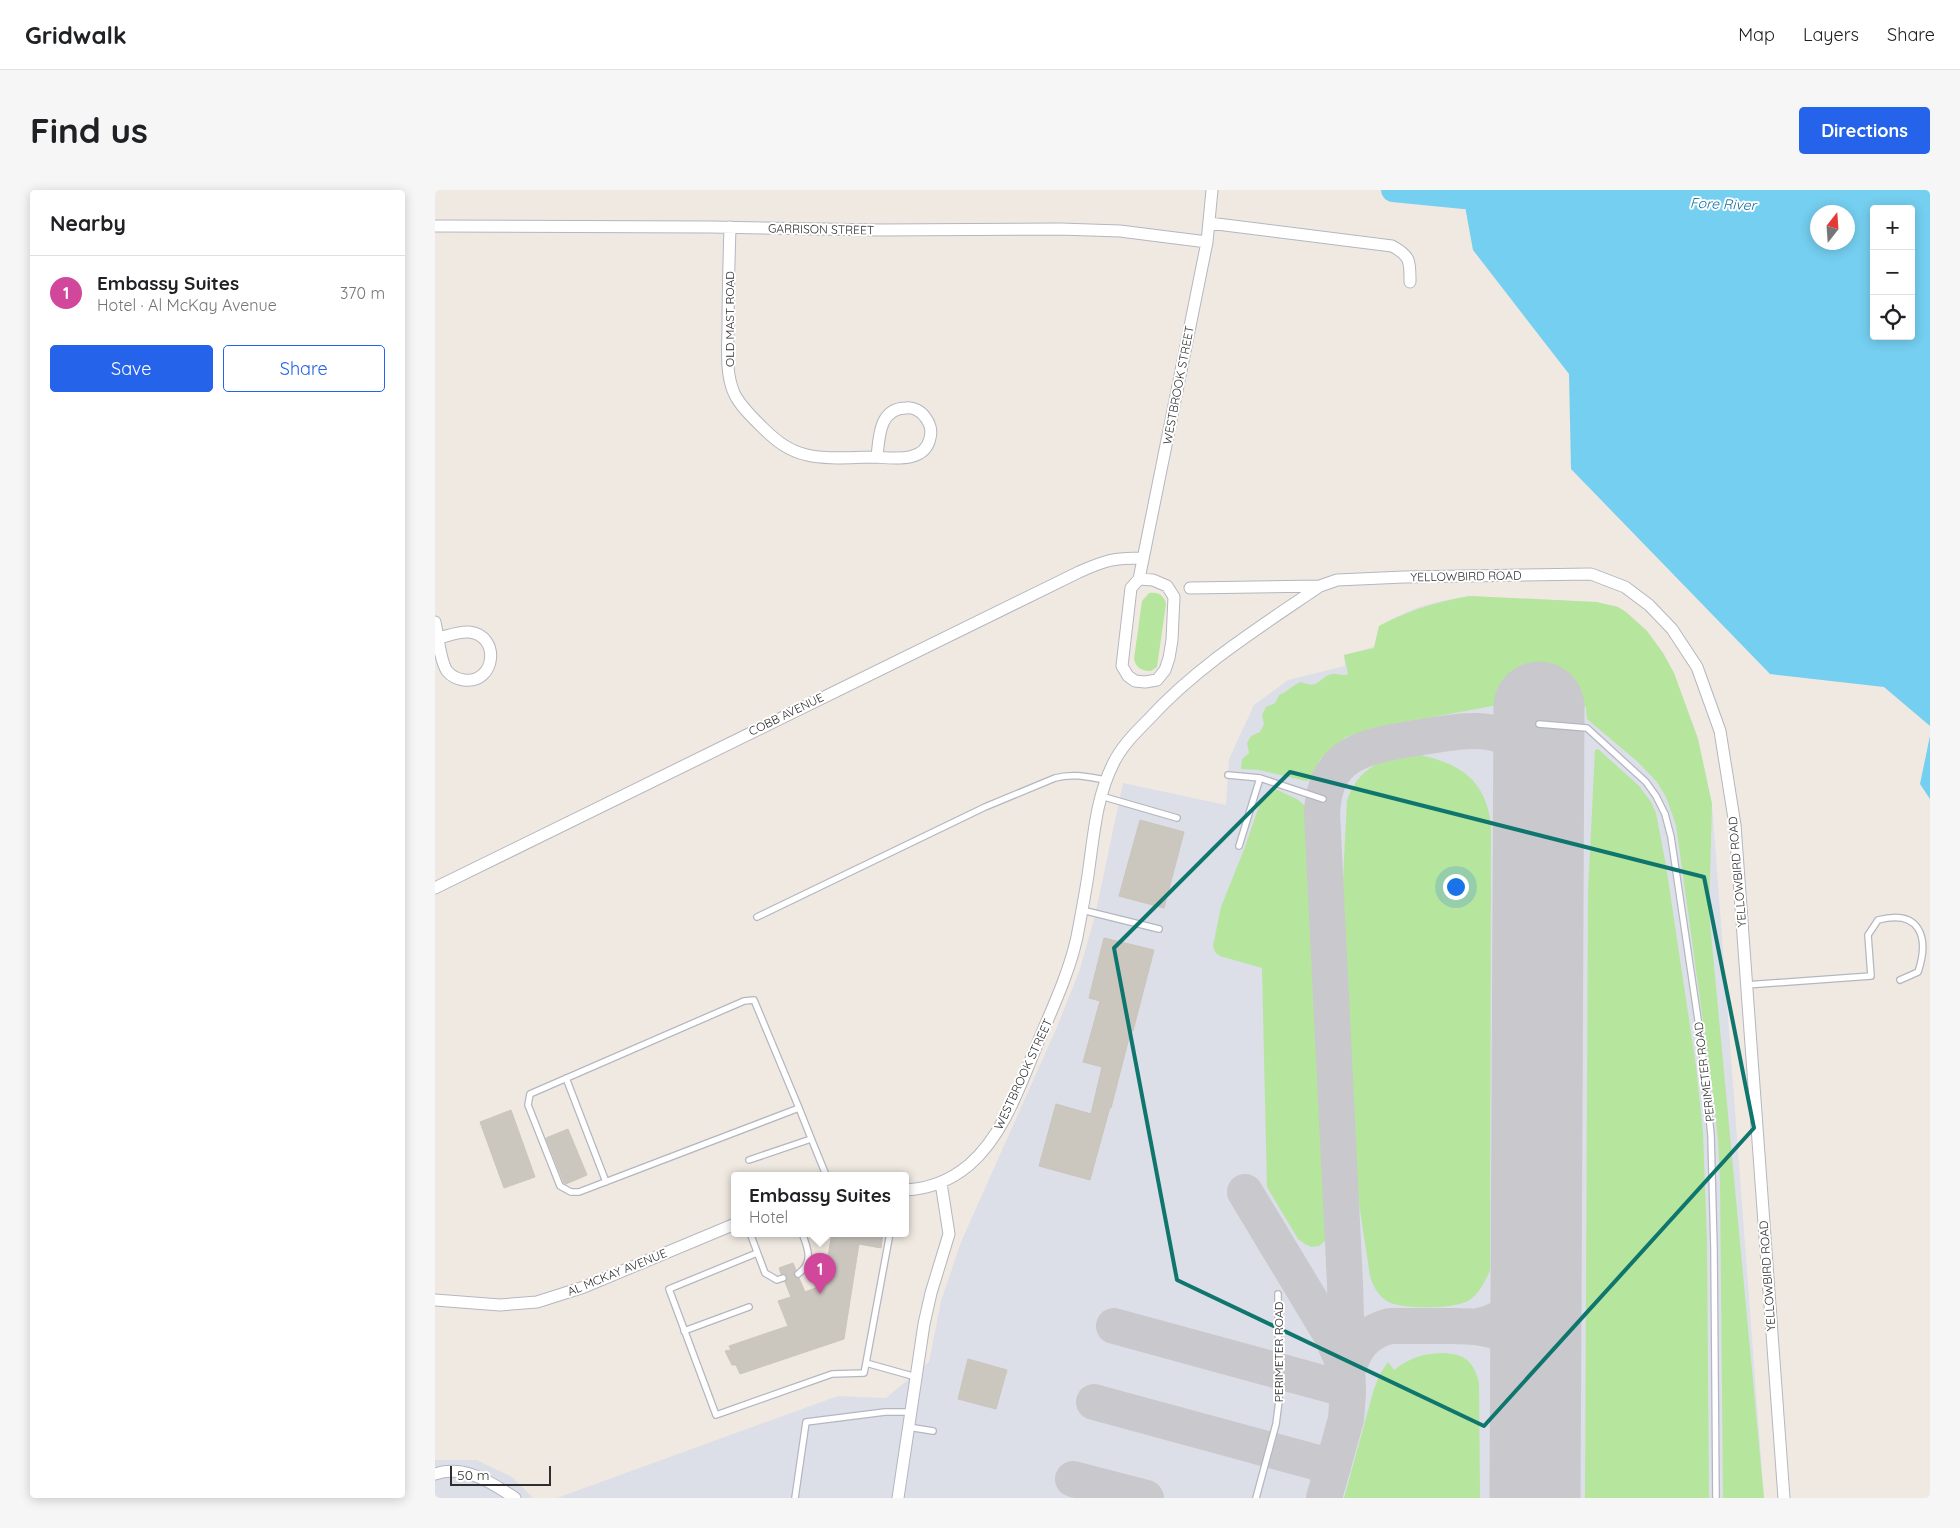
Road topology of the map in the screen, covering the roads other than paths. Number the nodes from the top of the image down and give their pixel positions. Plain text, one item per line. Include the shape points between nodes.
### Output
1 (1212, 190) edge
2 (1209, 223) junction
3 (435, 226) edge
4 (730, 227) junction
5 (1207, 242) junction
6 (1410, 282) dead end
7 (877, 457) junction
8 (1143, 558) junction
9 (1139, 579) junction
10 (1320, 586) junction
11 (1190, 588) dead end
12 (435, 622) edge
13 (438, 638) junction
14 (1157, 680) junction
15 (1163, 703) junction
16 (1539, 724) dead end
17 (1228, 775) dead end
18 (1259, 778) junction
19 (1106, 780) junction
20 (1101, 796) junction
21 (1323, 799) dead end
22 (1177, 818) dead end
23 (1239, 846) dead end
24 (435, 888) edge
25 (1082, 910) junction
26 (757, 917) dead end
27 (1159, 929) dead end
28 (1900, 980) dead end
29 (1746, 985) junction
30 (566, 1078) junction
31 (799, 1108) junction
32 (811, 1139) junction
33 (749, 1160) dead end
34 (825, 1172) edge
35 (607, 1182) junction
36 (941, 1183) junction
37 (909, 1190) edge
38 (731, 1226) edge
39 (751, 1237) edge
40 (803, 1237) edge
41 (889, 1237) edge
42 (757, 1253) junction
43 (798, 1274) dead end
44 (783, 1278) dead end
45 (1278, 1294) dead end
46 (435, 1300) edge
47 (749, 1307) dead end
48 (684, 1331) junction
49 (866, 1363) junction
50 (916, 1377) junction
51 (910, 1412) junction
52 (908, 1427) junction
53 (933, 1431) dead end
54 (435, 1474) edge
55 (515, 1498) edge
56 (795, 1498) edge
57 (898, 1498) edge
58 (1256, 1498) edge
59 (1716, 1498) edge
60 (1784, 1498) edge

1 - 2 street, WESTBROOK STREET
2 - 5 street, WESTBROOK STREET
2 - 6 street via 1392,246 1404,252 1410,265
3 - 4 street, GARRISON STREET
4 - 5 street, GARRISON STREET via 1060,229 1120,231
4 - 7 street, OLD MAST ROAD via 728,365 734,393 749,414 786,447 808,455
5 - 8 street, WESTBROOK STREET
7 - 7 street, OLD MAST ROAD via 904,458 919,454 929,442 930,426 922,413 907,407 891,412 881,427
8 - 9 street, WESTBROOK STREET
8 - 24 street, COBB AVENUE via 1115,558 1079,572
9 - 14 street via 1167,586 1174,597 1169,658
9 - 14 street, WESTBROOK STREET via 1131,588 1122,666 1135,681
10 - 11 street, YELLOWBIRD ROAD
10 - 15 street, YELLOWBIRD ROAD via 1202,668
10 - 29 street, YELLOWBIRD ROAD via 1337,580 1404,577 1591,574 1625,587 1649,605 1672,629 1697,667 1720,731 1735,825
12 - 13 street
13 - 13 street via 444,665 453,677 469,681 477,679 489,667 491,650 481,636 466,632
14 - 15 street
15 - 19 street, WESTBROOK STREET via 1123,746
16 - 59 lane, PERIMETER ROAD via 1587,728 1646,782 1665,814 1671,837 1701,1040 1711,1135
17 - 18 lane
18 - 21 lane
18 - 23 lane
19 - 20 street, WESTBROOK STREET
19 - 26 lane via 1079,775 1055,778 985,807
20 - 22 lane
20 - 25 street, WESTBROOK STREET
25 - 27 lane
25 - 36 street, WESTBROOK STREET via 1056,1002 1007,1113 991,1141 969,1165
28 - 29 lane via 1918,972 1924,957 1924,942 1917,926 1903,917 1891,916 1878,920 1868,935 1871,976
29 - 60 street, YELLOWBIRD ROAD
30 - 31 lane via 744,1001 753,1000
30 - 35 lane
30 - 35 lane via 530,1094 528,1099 559,1186 579,1192
31 - 32 lane
31 - 35 lane
32 - 33 lane
32 - 34 lane
36 - 37 street
36 - 50 street via 949,1234 931,1293
38 - 46 street, AL MCKAY AVENUE via 584,1287 537,1302 500,1304
39 - 42 lane
40 - 43 lane via 809,1257
41 - 49 lane
42 - 44 lane via 765,1273 777,1280
42 - 48 lane via 669,1289
45 - 58 lane, PERIMETER ROAD via 1279,1401
47 - 48 lane
48 - 49 lane via 716,1415 832,1374 864,1373
49 - 50 lane
50 - 51 street
51 - 52 street
51 - 56 lane via 806,1422
52 - 53 lane
52 - 57 street
54 - 55 street via 473,1474

